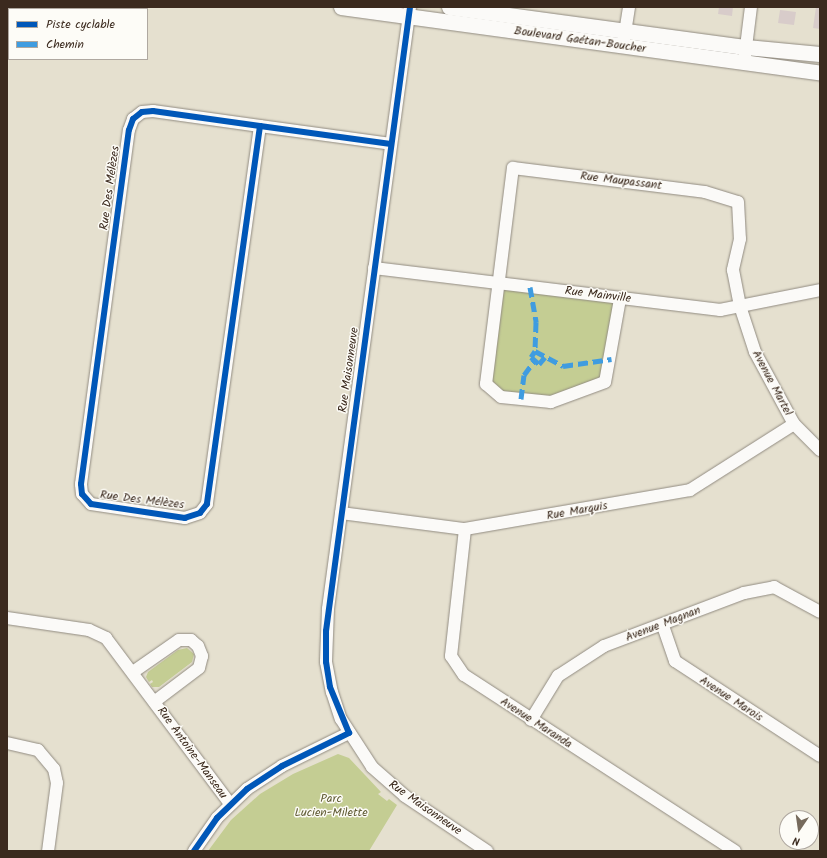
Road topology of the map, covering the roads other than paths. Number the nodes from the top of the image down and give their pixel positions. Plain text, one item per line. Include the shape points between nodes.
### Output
1 (341, 7) edge
2 (449, 7) edge
3 (629, 7) edge
4 (751, 7) edge
5 (410, 12) edge
6 (626, 31) junction
7 (623, 46) junction
8 (746, 47) junction
9 (820, 54) edge
10 (744, 63) junction
11 (820, 73) edge
12 (260, 126) junction
13 (391, 144) junction
14 (374, 268) junction
15 (500, 285) junction
16 (820, 290) edge
17 (620, 299) junction
18 (740, 306) junction
19 (794, 424) junction
20 (820, 450) edge
21 (341, 512) junction
22 (465, 529) junction
23 (820, 612) edge
24 (7, 618) edge
25 (663, 626) junction
26 (133, 672) junction
27 (154, 702) junction
28 (531, 720) junction
29 (349, 733) junction
30 (7, 743) edge
31 (820, 756) edge
32 (230, 804) junction
33 (48, 851) edge
34 (194, 851) edge
35 (487, 851) edge
36 (735, 851) edge

1 - 5 street, Boulevard Gaétan-Boucher
2 - 6 street, Boulevard Gaétan-Boucher
3 - 6 street
4 - 8 street
5 - 7 street, Boulevard Gaétan-Boucher
5 - 13 street, Rue Maisonneuve
6 - 7 street
6 - 8 street, Boulevard Gaétan-Boucher
7 - 10 street, Boulevard Gaétan-Boucher
8 - 9 street, Boulevard Gaétan-Boucher
8 - 10 street
10 - 11 street, Boulevard Gaétan-Boucher
12 - 12 street, Rue Des Mélèzes via 153,111 138,114 131,122 81,484 82,494 91,504 186,518 197,515 207,504
12 - 13 street, Rue Des Mélèzes
13 - 14 street, Rue Maisonneuve
14 - 15 street, Rue Mainville
14 - 21 street, Rue Maisonneuve
15 - 17 street, Rue Mainville
15 - 17 street via 486,384 501,397 551,402 605,382
15 - 18 street, Rue Maupassant via 513,168 705,192 738,202 740,238 733,270
16 - 18 street, Rue Mainville
17 - 18 street, Rue Mainville via 720,310
18 - 19 street, Avenue Martel via 755,352
19 - 20 street, Avenue Martel
19 - 22 street, Rue Marquis via 690,490
21 - 22 street, Rue Marquis
21 - 29 street, Rue Maisonneuve via 325,646 332,692
22 - 28 street, Avenue Maranda via 450,656 464,675
23 - 25 street, Avenue Magnan via 774,587 744,593
24 - 26 street, Rue Antoine-Manseau via 98,633 112,644
25 - 28 street, Avenue Magnan via 604,646 558,676
25 - 31 street, Avenue Marois via 675,662
26 - 27 street, Rue Antoine-Manseau
26 - 27 street, Rue Antoine-Manseau via 179,640 191,640 198,646 202,656 199,668
27 - 32 street, Rue Antoine-Manseau
28 - 36 street, Avenue Maranda
29 - 32 street via 273,772
29 - 35 street, Rue Maisonneuve via 368,762 390,785
30 - 33 street via 38,750 46,756 54,769 57,788
32 - 34 street

